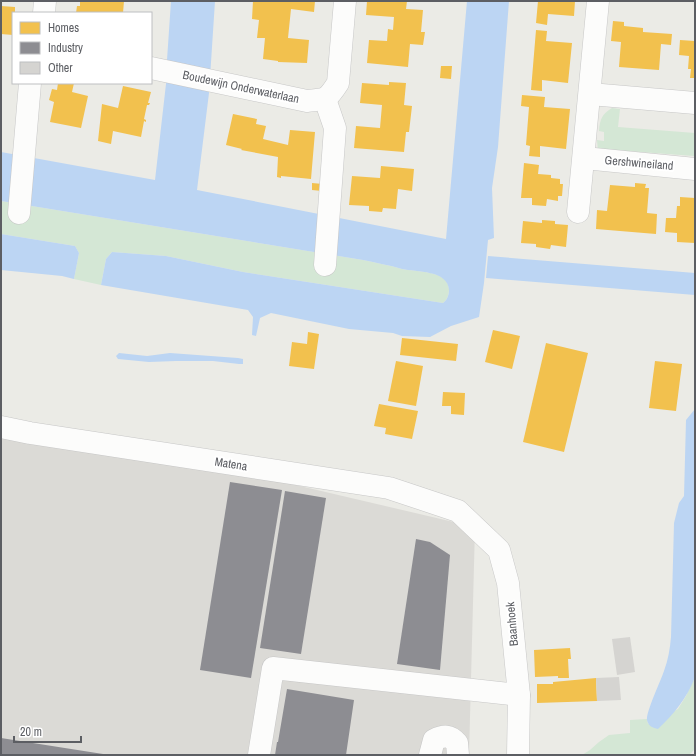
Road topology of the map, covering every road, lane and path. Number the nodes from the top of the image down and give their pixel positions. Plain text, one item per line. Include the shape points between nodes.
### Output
1 (45, 1) edge
2 (345, 1) edge
3 (598, 1) edge
4 (44, 12) edge
5 (155, 68) edge
6 (30, 84) edge
7 (590, 94) junction
8 (325, 99) junction
9 (695, 103) edge
10 (584, 158) junction
11 (695, 169) edge
12 (578, 212) dead end
13 (19, 213) dead end
14 (325, 265) dead end
15 (1, 427) edge
16 (458, 511) joint
17 (519, 694) junction
18 (258, 755) edge
19 (430, 755) edge
20 (458, 755) edge
21 (518, 755) edge

1 - 4 street
2 - 8 street via 338,83
3 - 7 street
5 - 8 street, Boudewijn Onderwaterlaan via 307,101
6 - 13 street
7 - 9 street
7 - 10 street
8 - 14 street via 335,128
10 - 11 street, Gershwineiland
10 - 12 street
15 - 16 street, Matena via 389,488
16 - 17 street, Baanhoek via 499,550 508,583
17 - 18 street via 273,668
17 - 21 street, Baanhoek
19 - 20 street via 434,740 445,736 457,743

